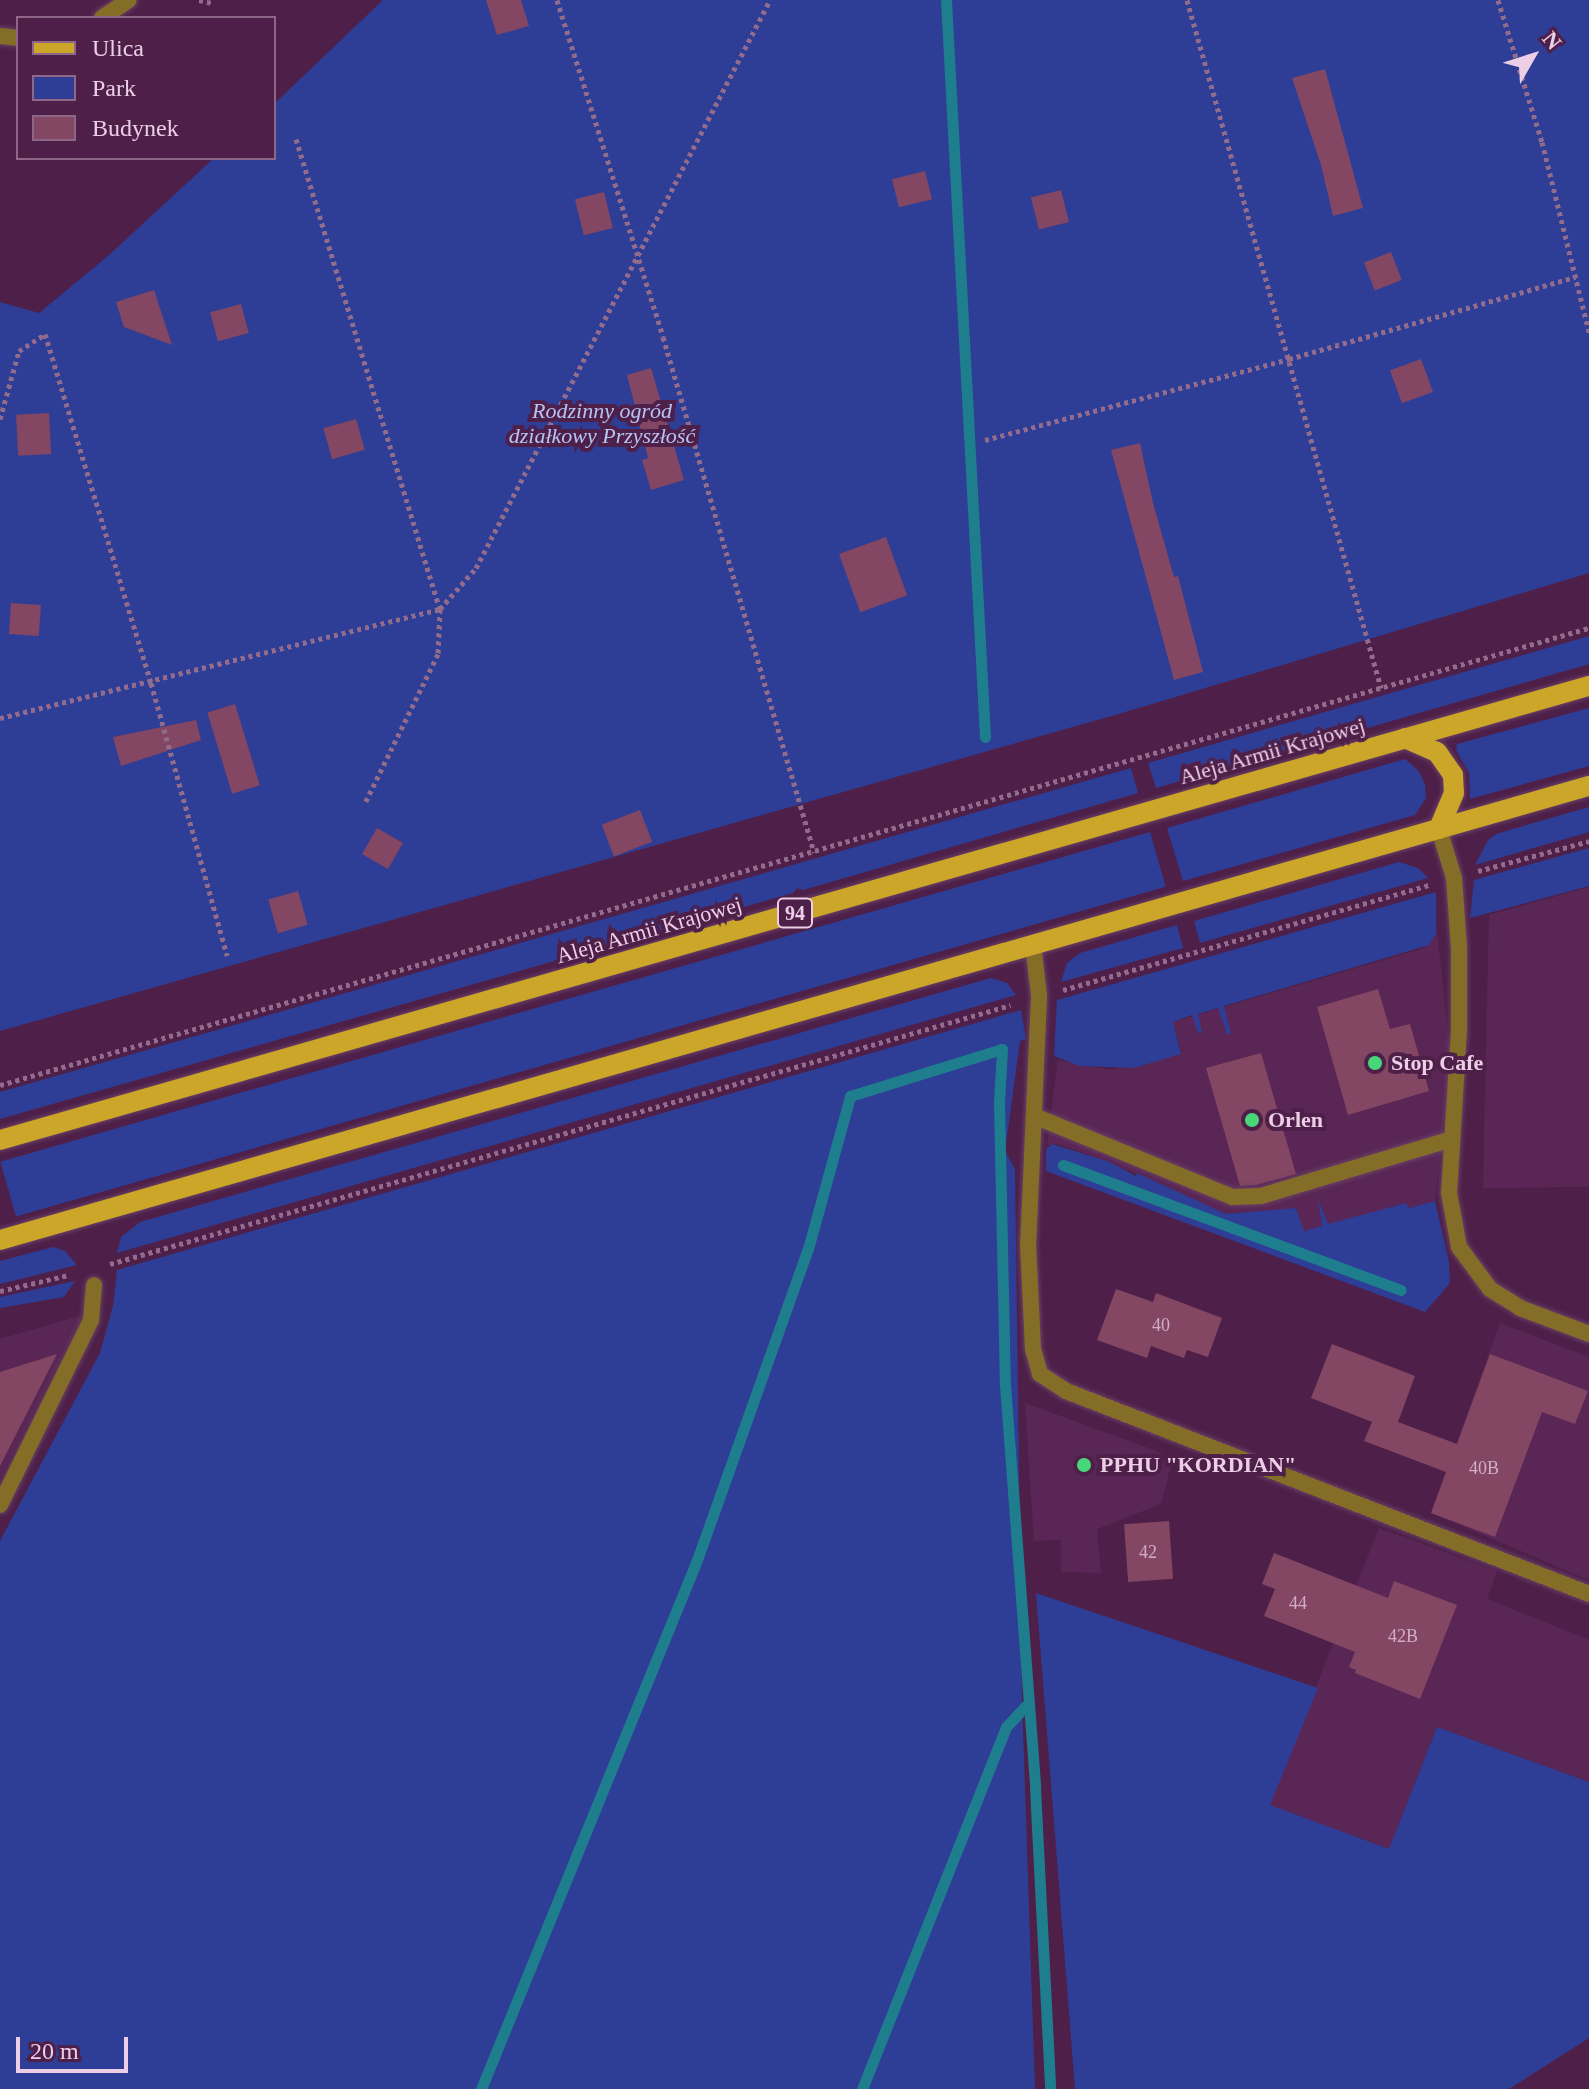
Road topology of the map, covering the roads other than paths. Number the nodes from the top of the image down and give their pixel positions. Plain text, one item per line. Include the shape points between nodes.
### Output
1 (129, 0) edge
2 (105, 16) edge
3 (1589, 686) edge
4 (1405, 738) junction
5 (1589, 786) edge
6 (1439, 829) junction
7 (1033, 944) junction
8 (1034, 1116) junction
9 (1452, 1139) junction
10 (0, 1140) edge
11 (0, 1240) edge
12 (92, 1275) road end
13 (1589, 1334) edge
14 (0, 1505) edge
15 (1589, 1594) edge

1 - 2 street
3 - 4 main road, Aleja Armii Krajowej / 94
4 - 6 main road via 1437,752 1453,775 1454,793
4 - 10 main road, Aleja Armii Krajowej / 94
5 - 6 main road
6 - 7 main road
6 - 9 street via 1454,878 1459,948
7 - 8 street via 1039,996
7 - 11 main road
8 - 9 street via 1232,1197 1261,1196
8 - 15 street via 1028,1243 1033,1349 1035,1364 1049,1383
9 - 13 street via 1453,1223 1472,1270 1520,1308
12 - 14 street via 91,1320

